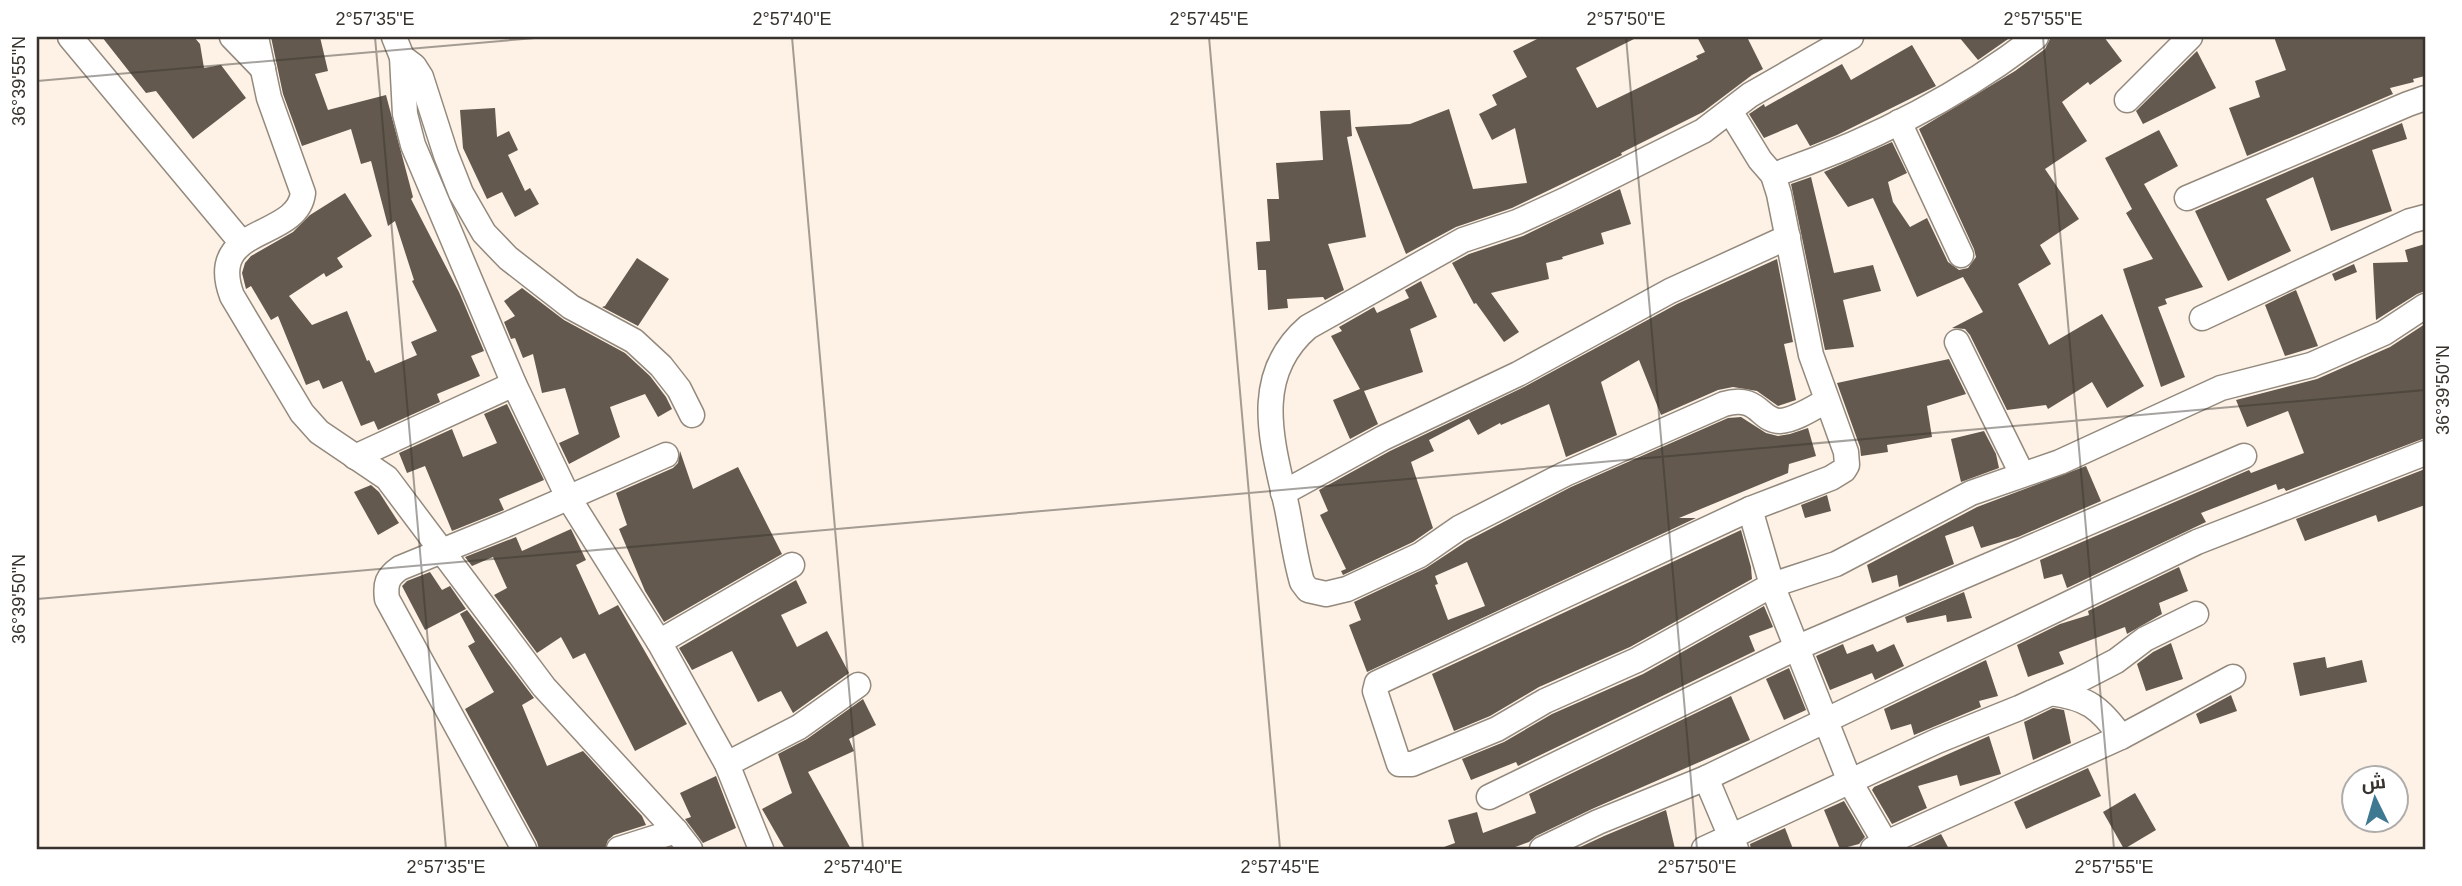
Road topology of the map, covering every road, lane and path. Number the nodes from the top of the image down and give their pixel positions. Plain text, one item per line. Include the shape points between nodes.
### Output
1 (70, 37) edge
2 (232, 37) edge
3 (256, 37) edge
4 (1851, 37) edge
5 (2036, 37) edge
6 (2190, 37) edge
7 (398, 47) edge
8 (263, 69) junction
9 (2425, 98) edge
10 (2127, 100) dead end
11 (1730, 111) junction
12 (1899, 122) junction
13 (1773, 176) junction
14 (2187, 198) dead end
15 (2425, 217) edge
16 (1788, 237) junction
17 (241, 242) junction
18 (1961, 255) dead end
19 (2425, 306) edge
20 (2202, 318) dead end
21 (1957, 342) dead end
22 (514, 384) junction
23 (1826, 401) junction
24 (692, 415) dead end
25 (2425, 453) edge
26 (666, 455) dead end
27 (2244, 456) dead end
28 (355, 457) junction
29 (2022, 474) junction
30 (1283, 493) junction
31 (568, 497) junction
32 (1750, 509) junction
33 (441, 551) junction
34 (792, 565) dead end
35 (1772, 585) junction
36 (2196, 614) dead end
37 (659, 642) junction
38 (1796, 648) junction
39 (2233, 677) dead end
40 (858, 685) dead end
41 (2051, 693) junction
42 (1826, 719) junction
43 (2121, 737) junction
44 (727, 764) junction
45 (1706, 778) junction
46 (1850, 782) junction
47 (1489, 797) dead end
48 (683, 840) edge
49 (1734, 842) edge
50 (1882, 847) edge
51 (524, 849) edge
52 (619, 849) edge
53 (761, 849) edge
54 (1542, 849) edge
55 (1704, 849) edge

1 - 17 street
2 - 8 street
3 - 8 street
4 - 11 street
5 - 12 street via 1965,87
6 - 10 street
7 - 22 street via 413,145
7 - 24 street via 422,78 446,155 484,233 571,307 634,341 662,366
8 - 17 street via 303,193 294,214
9 - 14 street
11 - 13 street
11 - 30 street via 1703,131 1565,200 1433,255 1300,334 1281,358 1271,410 1272,442
12 - 13 street via 1830,156
12 - 18 street
13 - 16 street
15 - 20 street
16 - 23 street via 1811,355
16 - 30 street via 1670,291
17 - 28 street via 226,270 232,296 302,413 319,432
19 - 29 street via 2384,332 2311,365 2221,388 2119,437
21 - 29 street
22 - 28 street
22 - 31 street
23 - 30 street via 1777,421 1749,403 1724,404 1565,474 1459,528 1420,555 1326,594 1308,590 1302,582
23 - 32 street via 1846,452 1844,470
25 - 42 street via 2197,542
26 - 31 street
27 - 38 street
28 - 33 street via 387,478
29 - 35 street via 1947,504 1836,564
31 - 33 street
31 - 37 street
32 - 35 street
32 - 35 street via 1377,683 1375,691 1399,764 1412,764 1497,729 1545,701 1637,660
33 - 48 street via 544,687
33 - 51 street via 389,576 387,599
34 - 37 street
35 - 38 street
36 - 41 street
37 - 44 street
38 - 42 street
38 - 47 street
39 - 43 street
40 - 44 street via 799,727
41 - 43 street via 2074,696 2095,706
41 - 46 street
42 - 45 street
42 - 46 street
43 - 50 street
44 - 53 street
45 - 49 street
45 - 54 street
46 - 49 street
46 - 50 street
48 - 52 street
49 - 55 street

